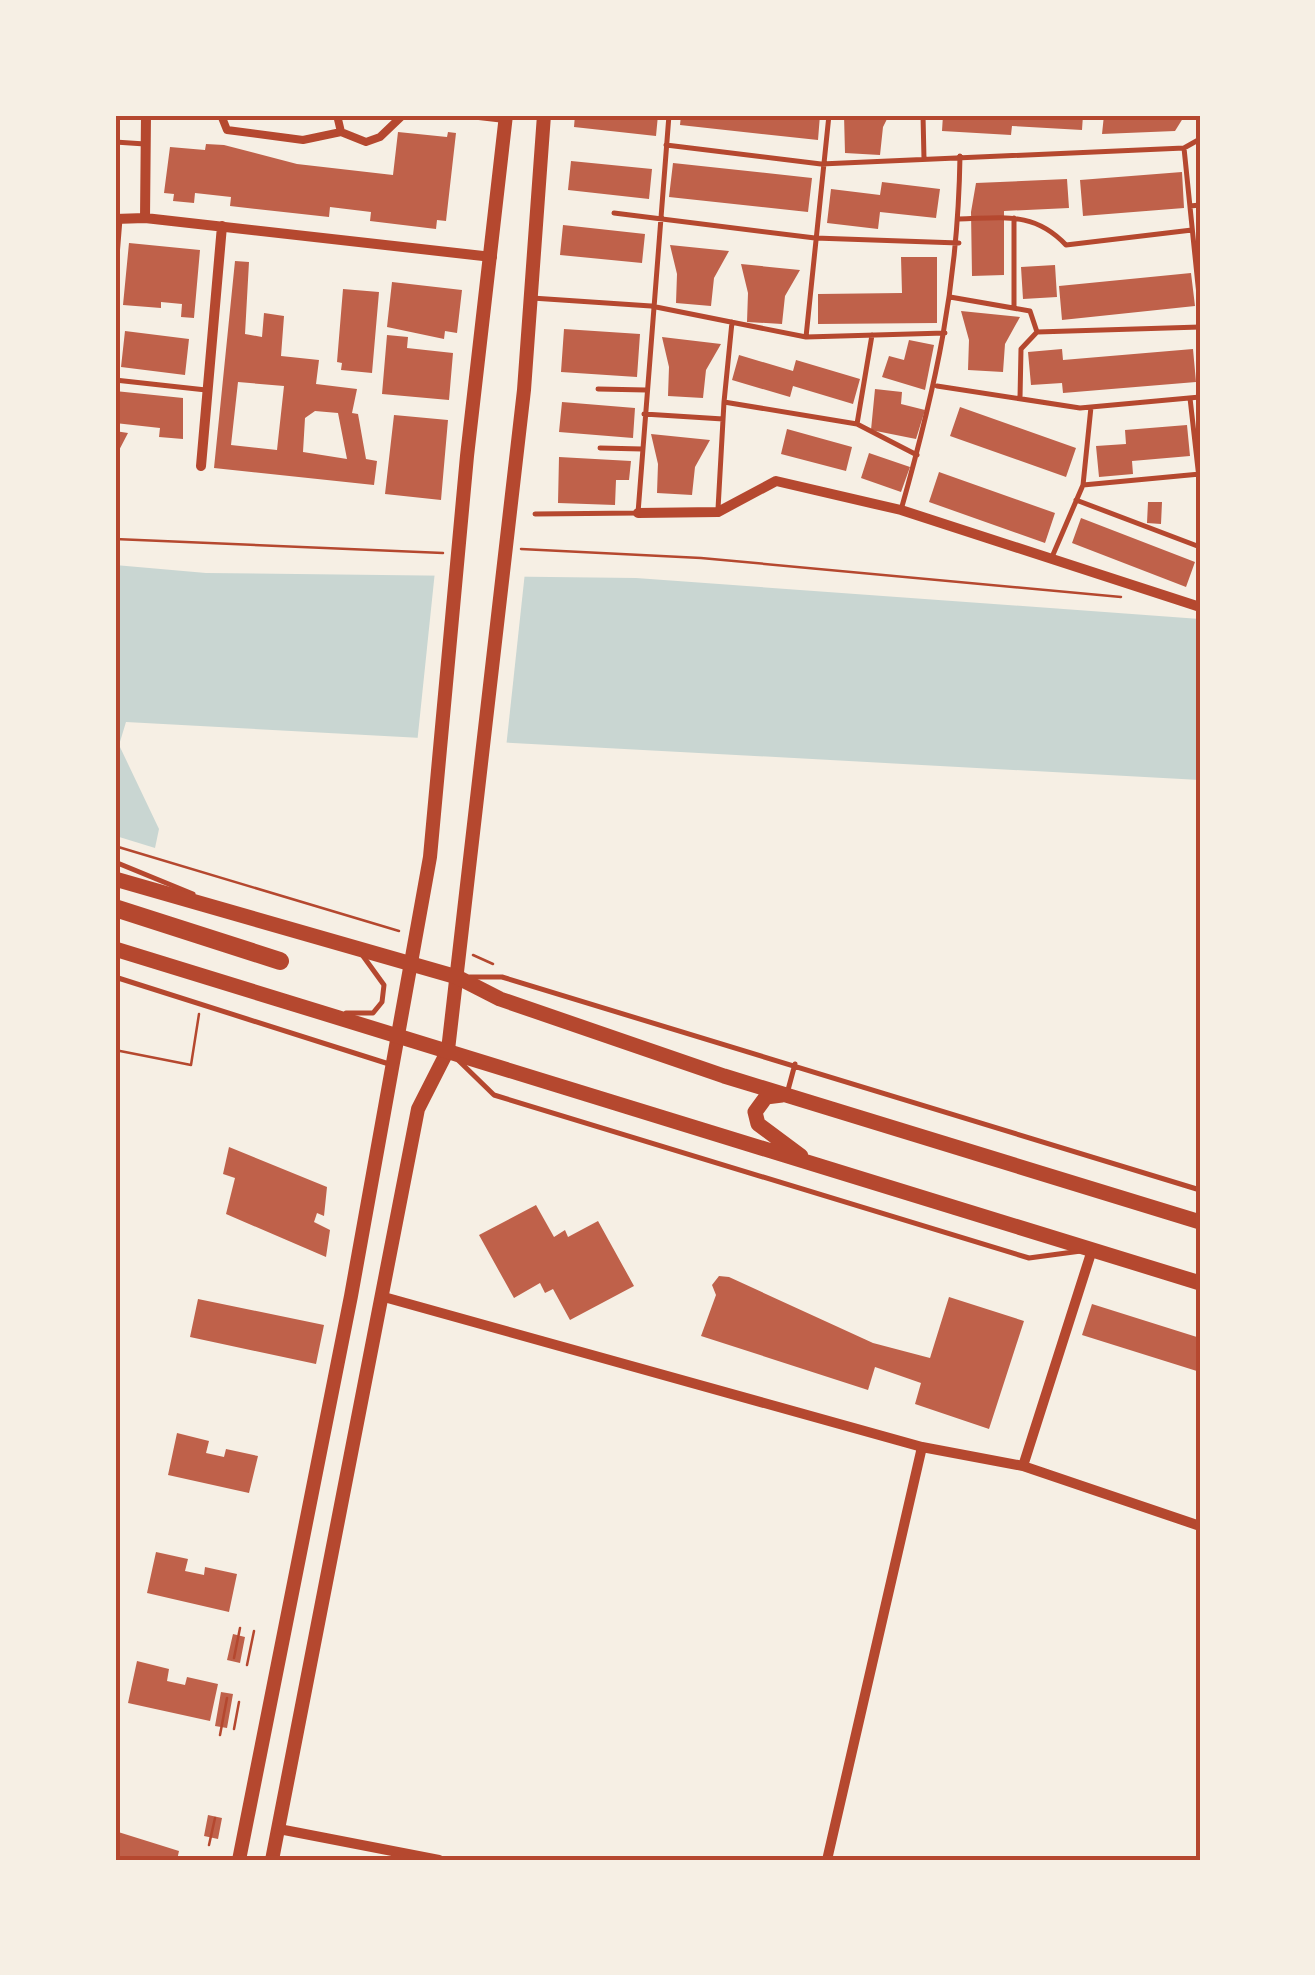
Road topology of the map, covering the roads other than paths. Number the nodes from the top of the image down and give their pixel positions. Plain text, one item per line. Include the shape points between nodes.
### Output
1 (146, 115) edge
2 (221, 115) edge
3 (337, 115) edge
4 (403, 115) edge
5 (470, 115) edge
6 (544, 115) edge
7 (669, 115) edge
8 (829, 115) edge
9 (923, 115) edge
10 (506, 117) edge
11 (341, 132) junction
12 (1200, 139) edge
13 (115, 142) edge
14 (145, 144) junction
15 (666, 145) junction
16 (1184, 148) junction
17 (960, 156) junction
18 (924, 158) junction
19 (822, 164) junction
20 (1200, 205) edge
21 (1190, 206) junction
22 (614, 213) dead end
23 (144, 218) junction
24 (660, 218) junction
25 (959, 218) junction
26 (1014, 218) junction
27 (118, 219) edge
28 (222, 226) junction
29 (1192, 230) junction
30 (815, 238) junction
31 (959, 242) junction
32 (492, 256) junction
33 (115, 281) edge
34 (950, 297) junction
35 (529, 298) junction
36 (1200, 305) edge
37 (651, 306) junction
38 (1014, 308) junction
39 (732, 322) junction
40 (1200, 327) edge
41 (1037, 332) junction
42 (944, 333) junction
43 (872, 335) junction
44 (806, 337) junction
45 (115, 380) edge
46 (936, 386) junction
47 (598, 389) dead end
48 (208, 390) junction
49 (646, 390) junction
50 (1200, 397) edge
51 (1190, 398) junction
52 (1020, 399) junction
53 (724, 402) junction
54 (1091, 407) junction
55 (644, 414) junction
56 (723, 419) junction
57 (857, 424) junction
58 (600, 448) dead end
59 (642, 449) junction
60 (917, 455) junction
61 (201, 466) dead end
62 (1199, 474) edge
63 (1083, 484) junction
64 (1200, 486) edge
65 (1076, 500) junction
66 (901, 510) junction
67 (718, 512) junction
68 (638, 513) junction
69 (535, 514) dead end
70 (1200, 548) edge
71 (1051, 560) junction
72 (1200, 607) edge
73 (115, 862) edge
74 (115, 879) edge
75 (115, 908) edge
76 (242, 914) junction
77 (342, 942) junction
78 (118, 952) edge
79 (280, 961) dead end
80 (409, 963) junction
81 (115, 977) edge
82 (457, 977) junction
83 (318, 1011) junction
84 (398, 1036) junction
85 (448, 1050) junction
86 (795, 1064) junction
87 (392, 1065) junction
88 (786, 1095) junction
89 (812, 1164) junction
90 (1200, 1190) edge
91 (1200, 1222) edge
92 (1092, 1250) junction
93 (1200, 1284) edge
94 (384, 1297) junction
95 (922, 1447) junction
96 (1024, 1466) junction
97 (1200, 1526) edge
98 (279, 1829) junction
99 (239, 1860) edge
100 (272, 1860) edge
101 (439, 1860) edge
102 (827, 1860) edge

1 - 14 street
2 - 11 street via 227,130 303,140
3 - 11 street
4 - 11 street via 366,142
5 - 10 street
6 - 35 main road
7 - 15 lane
8 - 19 lane
9 - 18 lane
10 - 32 main road
12 - 16 lane
13 - 14 lane
14 - 23 street
15 - 19 lane
15 - 24 lane
16 - 17 lane
16 - 21 lane
17 - 18 lane
17 - 25 lane
18 - 19 lane
19 - 30 lane
20 - 21 lane
21 - 29 lane
22 - 24 lane
23 - 27 street
23 - 28 street
24 - 30 lane
24 - 37 lane
25 - 26 lane
25 - 31 lane
26 - 29 lane via 1046,224 1066,245
26 - 38 lane
27 - 33 lane
28 - 32 street
28 - 48 street
29 - 36 lane
30 - 31 lane
30 - 44 lane
31 - 34 lane
32 - 80 main road via 430,857
34 - 38 lane
34 - 42 lane
35 - 37 lane
35 - 82 main road
37 - 39 lane
37 - 49 lane
38 - 41 lane via 1030,312
39 - 44 lane
39 - 53 lane
40 - 41 lane
41 - 52 lane via 1021,349
42 - 43 lane
42 - 46 lane
43 - 44 lane
43 - 57 lane
45 - 48 lane
46 - 52 lane
46 - 60 lane
47 - 49 lane
48 - 61 street
49 - 55 lane
50 - 51 lane
51 - 54 lane
51 - 62 lane
52 - 54 lane
53 - 56 lane
53 - 57 lane
54 - 63 lane
55 - 56 lane
55 - 59 lane
56 - 67 lane
57 - 60 lane
58 - 59 lane
59 - 68 lane
60 - 66 lane
62 - 63 lane
62 - 64 lane
63 - 65 lane
65 - 70 lane
65 - 71 lane
66 - 67 street via 776,481
66 - 71 street
67 - 68 street
68 - 69 lane
71 - 72 street
73 - 76 lane
74 - 76 main road
75 - 79 highway
76 - 77 main road
77 - 80 main road
77 - 83 lane via 371,962 384,985 382,1002 373,1013
78 - 83 main road
80 - 82 main road
80 - 84 main road
81 - 87 lane
82 - 85 main road
82 - 86 lane via 502,977
82 - 88 main road via 500,999
83 - 84 main road
84 - 85 main road
84 - 87 main road
85 - 89 main road
85 - 92 lane via 494,1096 1030,1258
85 - 94 main road via 418,1109
86 - 88 lane
86 - 90 lane
87 - 99 main road
88 - 89 main road via 766,1097 754,1112 758,1124
88 - 91 main road
89 - 92 main road
92 - 93 main road
92 - 96 street
94 - 95 street
94 - 98 main road
95 - 96 street
95 - 102 street
96 - 97 street
98 - 100 main road
98 - 101 street

